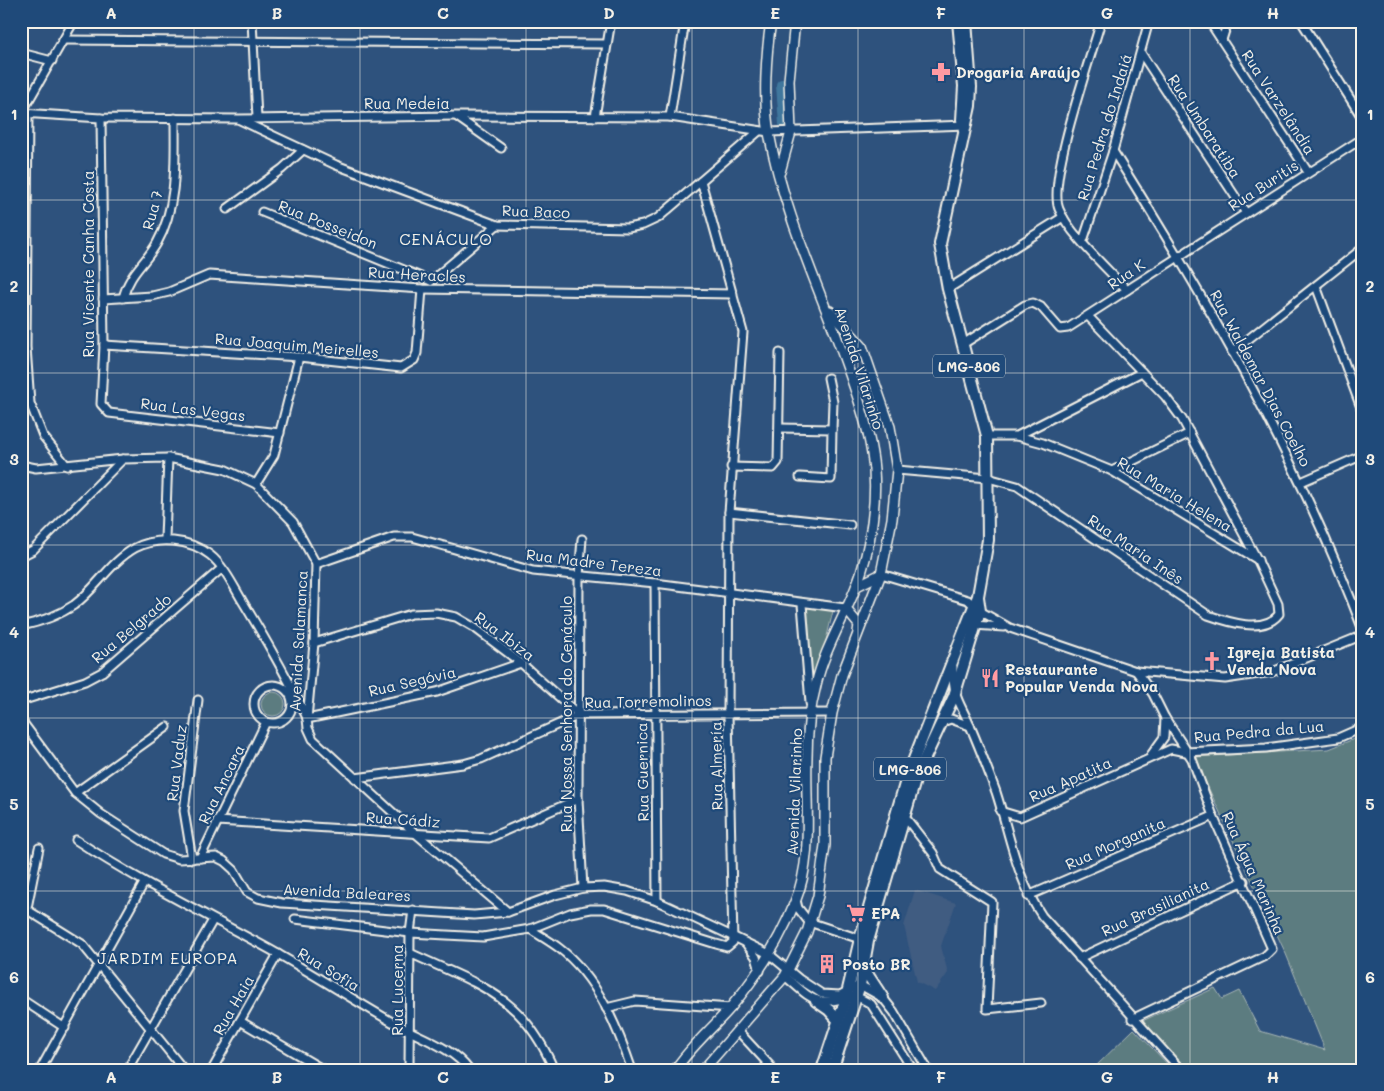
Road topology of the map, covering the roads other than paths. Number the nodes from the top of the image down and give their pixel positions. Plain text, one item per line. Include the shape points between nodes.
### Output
1 (74, 21) edge
2 (252, 21) edge
3 (610, 21) edge
4 (685, 21) edge
5 (771, 21) edge
6 (795, 21) edge
7 (958, 21) edge
8 (966, 21) edge
9 (1101, 21) edge
10 (1149, 21) edge
11 (1209, 21) edge
12 (1228, 21) edge
13 (1301, 21) edge
14 (64, 40) junction
15 (253, 40) junction
16 (1222, 40) junction
17 (607, 44) junction
18 (1141, 53) junction
19 (21, 54) edge
20 (52, 62) junction
21 (23, 114) edge
22 (456, 116) junction
23 (595, 117) junction
24 (670, 117) junction
25 (101, 118) junction
26 (176, 118) junction
27 (257, 118) junction
28 (239, 119) junction
29 (1363, 119) edge
30 (964, 125) junction
31 (759, 131) junction
32 (769, 132) junction
33 (790, 136) junction
34 (1363, 138) edge
35 (502, 148) dead end
36 (303, 150) junction
37 (1112, 151) junction
38 (780, 172) junction
39 (1308, 172) junction
40 (701, 180) junction
41 (227, 209) dead end
42 (262, 212) dead end
43 (1246, 213) junction
44 (1063, 217) junction
45 (497, 225) junction
46 (1082, 241) junction
47 (1363, 248) edge
48 (1179, 255) junction
49 (430, 281) junction
50 (1316, 286) junction
51 (422, 289) junction
52 (433, 289) junction
53 (948, 289) junction
54 (1127, 290) junction
55 (733, 294) junction
56 (123, 298) junction
57 (103, 299) junction
58 (825, 305) junction
59 (1088, 316) junction
60 (963, 344) junction
61 (104, 345) junction
62 (1232, 352) junction
63 (780, 353) dead end
64 (299, 357) junction
65 (1142, 372) junction
66 (828, 378) dead end
67 (104, 410) joint
68 (1363, 413) edge
69 (780, 428) junction
70 (832, 429) junction
71 (1190, 432) junction
72 (280, 433) junction
73 (987, 436) junction
74 (1017, 436) junction
75 (1363, 454) edge
76 (168, 458) junction
77 (123, 459) junction
78 (21, 465) edge
79 (67, 466) junction
80 (731, 468) junction
81 (897, 470) junction
82 (1112, 471) junction
83 (800, 476) dead end
84 (988, 478) junction
85 (1301, 482) junction
86 (256, 484) junction
87 (729, 512) junction
88 (850, 525) dead end
89 (165, 539) junction
90 (582, 539) dead end
91 (21, 556) edge
92 (1258, 560) junction
93 (316, 564) junction
94 (221, 569) junction
95 (881, 574) junction
96 (579, 576) junction
97 (655, 583) junction
98 (857, 586) junction
99 (730, 594) junction
100 (977, 603) junction
101 (802, 604) junction
102 (845, 608) junction
103 (972, 625) junction
104 (21, 626) edge
105 (1010, 628) junction
106 (1363, 630) edge
107 (1363, 635) edge
108 (314, 642) junction
109 (854, 647) junction
110 (953, 656) junction
111 (521, 663) junction
112 (1136, 672) junction
113 (289, 679) junction
114 (284, 688) junction
115 (954, 696) junction
116 (198, 700) dead end
117 (21, 701) edge
118 (291, 710) junction
119 (811, 713) junction
120 (832, 713) junction
121 (728, 714) junction
122 (579, 715) junction
123 (655, 716) junction
124 (1165, 718) junction
125 (308, 719) junction
126 (21, 720) edge
127 (266, 722) junction
128 (942, 722) junction
129 (167, 726) dead end
130 (970, 726) junction
131 (1363, 727) edge
132 (1186, 752) junction
133 (1149, 757) junction
134 (355, 778) junction
135 (75, 793) junction
136 (578, 799) junction
137 (1000, 811) junction
138 (1214, 816) junction
139 (905, 817) junction
140 (217, 821) junction
141 (414, 832) junction
142 (76, 840) dead end
143 (39, 848) dead end
144 (200, 858) junction
145 (192, 859) junction
146 (1244, 881) junction
147 (144, 883) junction
148 (583, 888) junction
149 (1028, 896) junction
150 (796, 900) junction
151 (657, 901) junction
152 (24, 907) edge
153 (413, 910) junction
154 (508, 912) junction
155 (295, 919) dead end
156 (213, 920) junction
157 (809, 922) junction
158 (530, 929) junction
159 (410, 933) junction
160 (734, 937) junction
161 (864, 940) junction
162 (746, 943) junction
163 (278, 954) junction
164 (412, 954) junction
165 (769, 954) junction
166 (1079, 958) junction
167 (99, 966) junction
168 (862, 966) junction
169 (760, 970) junction
170 (786, 973) junction
171 (860, 985) junction
172 (850, 995) junction
173 (883, 998) junction
174 (21, 999) edge
175 (816, 1001) junction
176 (1041, 1003) dead end
177 (606, 1008) junction
178 (730, 1008) junction
179 (1132, 1019) junction
180 (838, 1020) junction
181 (240, 1021) junction
182 (65, 1028) junction
183 (151, 1030) junction
184 (738, 1031) junction
185 (410, 1033) junction
186 (40, 1070) edge
187 (127, 1070) edge
188 (184, 1070) edge
189 (212, 1070) edge
190 (324, 1070) edge
191 (410, 1070) edge
192 (470, 1070) edge
193 (554, 1070) edge
194 (632, 1070) edge
195 (675, 1070) edge
196 (703, 1070) edge
197 (774, 1070) edge
198 (822, 1070) edge
199 (832, 1070) edge
200 (914, 1070) edge
201 (928, 1070) edge
202 (1181, 1070) edge

1 - 14 street
2 - 15 street
3 - 17 street
4 - 24 street
5 - 32 main road, Avenida Vilarinho via 766,54
6 - 33 main road via 789,80
7 - 30 highway, LMG-806
8 - 30 highway, LMG-806 via 971,87
9 - 44 street via 1058,179 1056,200
10 - 18 street, Rua Pedra do Indaiá
11 - 16 street, Rua Varzelândia
12 - 16 street
13 - 29 street
14 - 15 street
14 - 20 street
15 - 17 street
15 - 27 street
16 - 39 street, Rua Varzelândia
17 - 23 street
18 - 37 street, Rua Pedra do Indaiá
18 - 43 street, Rua Umbaratiba
19 - 20 street
20 - 21 street
21 - 25 street, Rua Medeia
21 - 79 street via 26,347 30,403 43,436
22 - 23 street, Rua Medeia
22 - 27 street, Rua Medeia
22 - 35 street
23 - 24 street, Rua Medeia
24 - 31 street, Rua Medeia
25 - 26 street, Rua Medeia
25 - 57 street, Rua Vicente Canha Costa
26 - 28 street, Rua Medeia
26 - 56 street, Rua 7 via 175,168 169,211 157,243 127,284
27 - 28 street, Rua Medeia
28 - 36 street, Rua Baco
30 - 33 street, Rua Medeia
30 - 53 highway, LMG-806 via 940,244
31 - 32 street, Rua Medeia
31 - 40 street, Rua Baco
32 - 33 street, Rua Medeia
32 - 38 main road, Avenida Vilarinho
33 - 38 main road
34 - 39 street, Rua Buritis
36 - 41 street via 282,170
36 - 45 street, Rua Baco
37 - 46 street, Rua Pedra do Indaiá
37 - 48 street, Rua Waldemar Dias Coelho
38 - 58 main road, Avenida Vilarinho via 792,216
39 - 43 street, Rua Buritis
40 - 45 street, Rua Baco via 658,218 643,225 628,228
40 - 55 street, Rua Almería
42 - 49 street, Rua Posseidon
43 - 48 street, Rua Buritis
44 - 46 street
44 - 53 street
45 - 49 street
46 - 54 street
47 - 50 street
48 - 54 street, Rua K
48 - 62 street, Rua Waldemar Dias Coelho
49 - 52 street
50 - 62 street
50 - 68 street
51 - 52 street, Rua Heracles
51 - 56 street, Rua Heracles via 210,275 169,292
51 - 64 street, Rua Joaquim Meirelles via 417,353 408,365 401,368
52 - 55 street, Rua Heracles
53 - 60 highway, LMG-806
54 - 59 street, Rua K
55 - 80 street, Rua Almería via 743,332
56 - 57 street, Rua Heracles
57 - 61 street, Rua Vicente Canha Costa
58 - 81 main road, Avenida Vilarinho via 862,346 890,427
58 - 98 main road, Avenida Vilarinho via 853,382 872,453 875,492
59 - 60 street, Rua K via 1060,329 1041,307 1033,303
59 - 65 street
60 - 73 highway, LMG-806
61 - 64 street, Rua Joaquim Meirelles
61 - 67 street, Rua Vicente Canha Costa via 101,404
62 - 85 street, Rua Waldemar Dias Coelho
63 - 69 street
64 - 72 street
65 - 71 street via 1165,396
65 - 74 street
66 - 70 street via 833,402
67 - 72 street, Rua Las Vegas
69 - 70 street
69 - 80 street via 778,462 773,468
70 - 83 street via 831,479
71 - 82 street
71 - 92 street
72 - 86 street via 274,455
73 - 74 street, Rua Maria Helena
73 - 84 highway, LMG-806
74 - 82 street, Rua Maria Helena
75 - 85 street
76 - 77 street, Avenida Salamanca
76 - 86 street, Avenida Salamanca via 224,469
76 - 89 street
77 - 79 street, Avenida Salamanca
77 - 91 street via 33,550
78 - 79 street, Avenida Salamanca via 36,468
80 - 87 street, Rua Almería
81 - 84 street, Rua Maria Inês
81 - 95 main road, Avenida Vilarinho via 892,519
82 - 92 street, Rua Maria Helena
84 - 92 street, Rua Maria Inês via 1017,486 1208,615 1227,622 1266,624 1279,614 1278,604
84 - 100 highway, LMG-806 via 988,540
85 - 106 street, Rua Waldemar Dias Coelho via 1336,558
86 - 93 street, Avenida Salamanca via 293,522
87 - 88 street
87 - 99 street, Rua Almería
89 - 94 street via 210,555
89 - 104 street via 136,548 112,566 75,604 53,617
90 - 96 street, Rua Nossa Senhora do Cenáculo
93 - 96 street, Rua Madre Tereza via 394,537 412,537 533,571
93 - 108 street, Avenida Salamanca
94 - 113 street
94 - 117 street, Rua Belgrado via 102,672 85,681
95 - 98 main road
95 - 100 street
95 - 109 main road, Avenida Vilarinho
96 - 97 street, Rua Madre Tereza
96 - 122 street, Rua Nossa Senhora do Cenáculo
97 - 99 street, Rua Madre Tereza
97 - 123 street, Rua Guernica
98 - 102 main road, Avenida Vilarinho
99 - 101 street, Rua Madre Tereza
99 - 121 street, Rua Almería
100 - 103 highway, LMG-806
100 - 105 street
101 - 102 street, Rua Madre Tereza
101 - 119 street
102 - 109 main road via 860,627
102 - 119 main road, Avenida Vilarinho via 816,684
103 - 105 street
103 - 110 highway, LMG-806
103 - 115 highway, LMG-806
105 - 112 street
107 - 112 street via 1272,672 1225,679
108 - 111 street, Rua Ibiza via 411,614 436,613 456,617
108 - 125 street, Avenida Salamanca
109 - 120 main road, Avenida Vilarinho via 842,675
110 - 115 street
110 - 161 highway, LMG-806 via 907,777
111 - 122 street, Rua Ibiza
111 - 125 street, Rua Segóvia via 438,692
112 - 124 street, Rua Água Marinha via 1153,694
113 - 114 street
113 - 125 street
114 - 118 street via 291,698
114 - 127 street via 265,686 256,695 256,714
115 - 128 highway, LMG-806
115 - 130 street
116 - 145 street, Rua Vaduz via 184,811
118 - 125 street
118 - 127 street via 284,720
119 - 120 street, Rua Torremolinos
119 - 121 street, Rua Torremolinos
119 - 150 main road, Avenida Vilarinho via 807,756 808,857
120 - 157 main road, Avenida Vilarinho via 824,757 825,845 818,896
121 - 123 street, Rua Torremolinos
121 - 160 street, Rua Almería
122 - 123 street, Rua Torremolinos
122 - 134 street, Rua Torremolinos via 482,759
122 - 136 street, Rua Nossa Senhora do Cenáculo
123 - 151 street, Rua Guernica
124 - 132 street, Rua Água Marinha
124 - 133 street, Rua Apatita via 1164,737
125 - 134 street, Avenida Salamanca via 313,740
126 - 135 street, Avenida Baleares
127 - 140 street, Rua Ancara
128 - 130 street via 951,720
128 - 139 highway, LMG-806 via 916,777
129 - 135 street
130 - 137 street
131 - 132 street, Rua Pedra da Lua via 1338,738 1266,748
132 - 133 street, Rua Apatita via 1171,749
132 - 138 street, Rua Água Marinha via 1192,759
133 - 137 street, Rua Apatita via 1020,817
134 - 141 street, Avenida Salamanca
135 - 145 street, Avenida Baleares via 163,854
136 - 141 street, Rua Cádiz via 489,838
136 - 148 street, Rua Nossa Senhora do Cenáculo
137 - 149 street
138 - 146 street, Rua Água Marinha
138 - 149 street, Rua Morganita
139 - 161 highway, LMG-806
139 - 176 street via 933,852 940,869 992,902 987,1009
140 - 141 street, Rua Cádiz
140 - 144 street, Rua Ancara
141 - 154 street, Avenida Salamanca
142 - 147 street
143 - 152 street
144 - 145 street, Avenida Baleares
144 - 153 street, Avenida Baleares via 224,860 247,892 258,898 282,903
146 - 166 street, Rua Brasilianita
146 - 179 street, Rua Água Marinha via 1270,941 1270,952
147 - 156 street, Rua Sofia
147 - 167 street
148 - 151 street, Avenida Baleares via 612,888
148 - 154 street, Avenida Baleares
149 - 166 street
150 - 157 street
150 - 165 main road, Avenida Vilarinho
151 - 160 street, Avenida Baleares
152 - 167 street via 82,944
153 - 154 street, Avenida Baleares via 474,915
153 - 159 street, Rua Lucerna
155 - 159 street, Avenida Baleares
156 - 163 street, Rua Sofia
156 - 183 street
157 - 161 street
157 - 170 main road, Avenida Vilarinho
158 - 159 street, Avenida Baleares via 483,937
158 - 160 street, Avenida Baleares via 591,908 604,909 727,947
158 - 177 street via 560,948 588,978
159 - 164 street, Rua Lucerna
160 - 162 street, Avenida Baleares
161 - 168 highway, LMG-806
161 - 172 highway, LMG-806
162 - 165 street, Avenida Baleares
162 - 169 street via 756,956
163 - 181 street, Rua Haia
163 - 185 street, Rua Sofia
164 - 185 street, Rua Lucerna
164 - 193 street via 502,998 532,1028
165 - 169 main road, Avenida Vilarinho
165 - 170 street, Avenida Baleares
166 - 179 street
167 - 182 street
167 - 183 street
168 - 171 highway, LMG-806
168 - 173 highway
169 - 178 main road, Avenida Vilarinho
170 - 172 street, Avenida Baleares via 822,994
170 - 175 street, Avenida Baleares
170 - 184 main road, Avenida Vilarinho
171 - 172 highway, LMG-806
171 - 173 street
172 - 175 street via 834,1002
172 - 180 highway, LMG-806
172 - 199 highway, LMG-806
172 - 200 street via 871,1004
173 - 201 street
174 - 182 street
175 - 180 highway
177 - 178 street via 636,1001
177 - 194 street
178 - 195 main road, Avenida Vilarinho
179 - 202 street
180 - 198 highway, LMG-806
181 - 189 street, Rua Haia
181 - 190 street
182 - 186 street
183 - 187 street
183 - 188 street
184 - 196 main road, Avenida Vilarinho
184 - 197 street
185 - 191 street, Rua Lucerna
185 - 192 street, Rua Sofia via 446,1050

